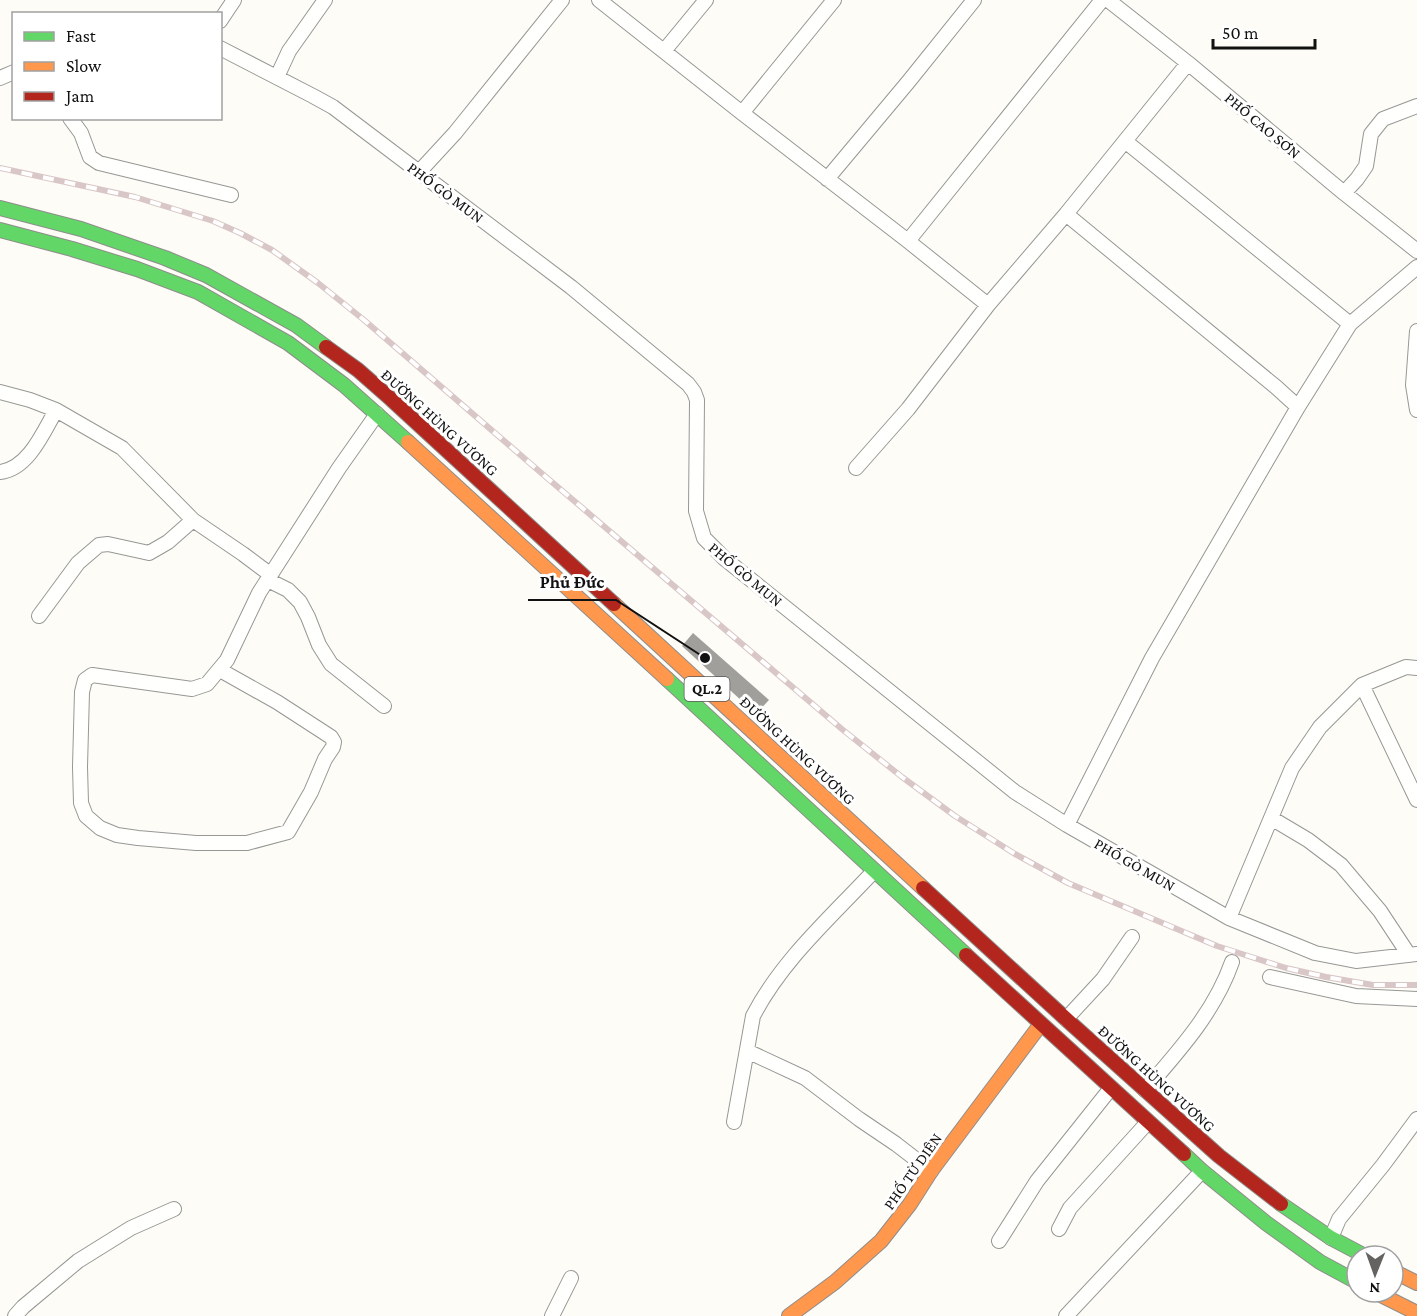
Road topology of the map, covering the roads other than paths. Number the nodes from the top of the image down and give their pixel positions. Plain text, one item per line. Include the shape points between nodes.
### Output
1 (234, 0) edge
2 (325, 0) edge
3 (562, 0) edge
4 (599, 0) edge
5 (706, 0) edge
6 (834, 0) edge
7 (974, 0) edge
8 (1102, 0) edge
9 (1108, 0) edge
10 (222, 18) edge
11 (222, 49) edge
12 (664, 51) junction
13 (1188, 63) junction
14 (277, 77) junction
15 (1417, 106) edge
16 (742, 113) junction
17 (71, 120) edge
18 (1125, 141) junction
19 (419, 171) junction
20 (827, 179) junction
21 (1344, 193) junction
22 (231, 195) dead end
23 (0, 208) edge
24 (1066, 214) junction
25 (0, 230) edge
26 (908, 241) junction
27 (1417, 251) edge
28 (1417, 267) edge
29 (988, 306) junction
30 (1350, 324) junction
31 (1417, 330) edge
32 (0, 392) edge
33 (1298, 407) junction
34 (56, 410) junction
35 (1417, 410) edge
36 (377, 414) junction
37 (856, 468) dead end
38 (0, 472) edge
39 (193, 520) junction
40 (270, 578) junction
41 (39, 616) dead end
42 (1417, 668) edge
43 (220, 670) junction
44 (1362, 686) junction
45 (384, 706) dead end
46 (1417, 800) edge
47 (1271, 818) junction
48 (1067, 825) junction
49 (874, 871) junction
50 (1229, 918) junction
51 (1132, 937) dead end
52 (1413, 954) edge
53 (1232, 962) dead end
54 (1270, 977) dead end
55 (1417, 999) edge
56 (1066, 1019) junction
57 (1041, 1024) junction
58 (747, 1051) junction
59 (1111, 1088) junction
60 (1145, 1090) junction
61 (1417, 1119) edge
62 (734, 1122) dead end
63 (1148, 1122) junction
64 (931, 1171) junction
65 (1202, 1171) junction
66 (174, 1209) dead end
67 (1059, 1229) dead end
68 (1331, 1238) junction
69 (999, 1241) dead end
70 (1345, 1245) edge
71 (1345, 1276) edge
72 (571, 1278) dead end
73 (1399, 1304) edge
74 (1417, 1313) edge
75 (15, 1316) edge
76 (552, 1316) edge
77 (789, 1316) edge
78 (1066, 1316) edge

1 - 10 street
2 - 14 street via 289,51
3 - 19 street via 456,133
4 - 12 street
5 - 12 street
6 - 16 street
7 - 20 street
8 - 26 street
9 - 13 street, PHỐ CAO SƠN
11 - 14 street, PHỐ GÒ MUN
12 - 16 street
13 - 18 street
13 - 21 street, PHỐ CAO SƠN
14 - 19 street, PHỐ GÒ MUN via 333,107
15 - 21 street via 1383,119 1371,134 1366,166
16 - 20 street
17 - 22 street via 90,157 99,163
18 - 24 street
18 - 30 street
19 - 48 street, PHỐ GÒ MUN via 571,287 688,384 697,400 696,511 704,538 734,567 1015,792
20 - 26 street
21 - 27 street, PHỐ CAO SƠN
23 - 56 main road, ĐƯỜNG HÙNG VƯƠNG / QL.2 via 81,229 206,275 296,325 358,370
24 - 29 street
24 - 33 street
25 - 36 main road, QL.2 via 137,269 198,292 288,342
26 - 29 street
28 - 30 street
29 - 37 street via 908,409
30 - 33 street
31 - 35 street via 1413,385
32 - 34 street
33 - 48 street via 1152,658
34 - 38 street via 32,453 9,471
34 - 39 street via 122,448
36 - 40 street
36 - 49 main road, QL.2
39 - 40 street
39 - 41 street via 149,553 99,545 78,563
40 - 43 street
40 - 45 street via 300,602 332,664
42 - 44 street via 1406,667
43 - 43 street via 277,702 334,742 288,832 247,843 196,843 117,835 100,828 86,816 81,803 80,723 85,680 101,675 192,689 207,684
44 - 46 street
44 - 47 street via 1320,727 1292,768
47 - 50 street
47 - 52 street via 1341,864
48 - 50 street, PHỐ GÒ MUN
49 - 57 main road, QL.2
49 - 58 street via 769,988 753,1016
50 - 52 street, PHỐ GÒ MUN via 1315,953 1356,961
51 - 56 street via 1103,979
53 - 60 street via 1226,981 1202,1019
54 - 55 street via 1356,996
56 - 60 main road, ĐƯỜNG HÙNG VƯƠNG / QL.2
57 - 59 main road, QL.2
57 - 64 main road, PHỐ TỪ DIÊN
58 - 62 street
58 - 64 street via 805,1078
59 - 63 main road, QL.2
59 - 69 street via 1038,1181
60 - 68 main road, ĐƯỜNG HÙNG VƯƠNG / QL.2 via 1279,1203
61 - 68 street via 1339,1219
63 - 65 main road, QL.2
63 - 67 street via 1071,1208
64 - 77 main road, PHỐ TỪ DIÊN via 881,1241
65 - 71 main road, QL.2 via 1266,1223
65 - 78 street
66 - 75 street via 131,1228 78,1261
68 - 70 main road, ĐƯỜNG HÙNG VƯƠNG / QL.2
72 - 76 street
73 - 74 main road

